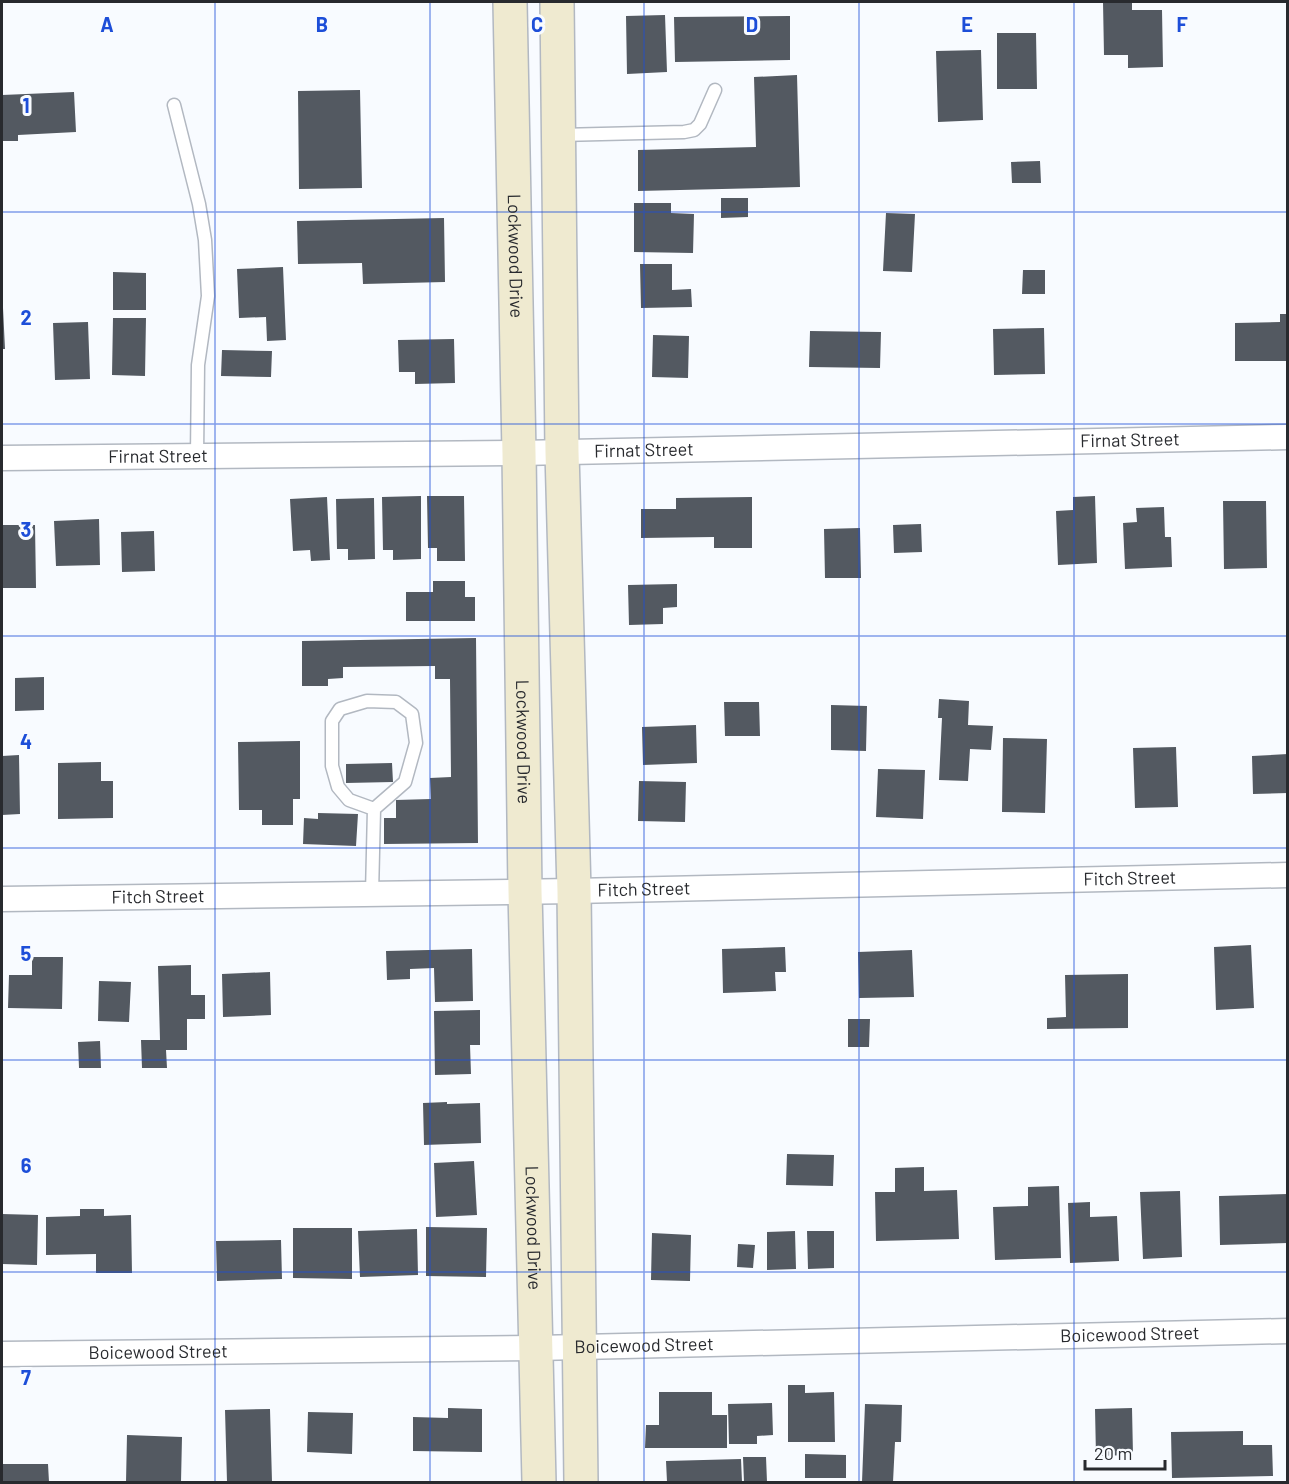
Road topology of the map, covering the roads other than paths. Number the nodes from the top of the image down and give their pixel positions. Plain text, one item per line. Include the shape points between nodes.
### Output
1 (510, 2) edge
2 (557, 2) edge
3 (716, 90) dead end
4 (174, 105) dead end
5 (558, 135) junction
6 (1287, 437) edge
7 (562, 452) junction
8 (519, 453) junction
9 (197, 456) junction
10 (2, 458) edge
11 (374, 809) junction
12 (1287, 875) edge
13 (525, 891) junction
14 (574, 891) junction
15 (372, 894) junction
16 (2, 899) edge
17 (1287, 1331) edge
18 (579, 1347) junction
19 (537, 1348) junction
20 (2, 1354) edge
21 (539, 1482) edge
22 (581, 1482) edge

1 - 8 main road, Lockwood Drive
2 - 5 main road
3 - 5 lane via 694,130
4 - 9 lane via 199,204 206,251 208,296 198,365
5 - 7 main road
6 - 7 street, Firnat Street
7 - 8 street, Firnat Street
7 - 14 main road
8 - 9 street, Firnat Street
8 - 13 main road, Lockwood Drive
9 - 10 street, Firnat Street
11 - 11 lane via 405,782 416,743 412,714 396,702 367,701 340,709 332,721 332,766 338,787 349,800
11 - 15 lane
12 - 14 street, Fitch Street
13 - 14 street, Fitch Street
13 - 15 street, Fitch Street
13 - 19 main road, Lockwood Drive
14 - 18 main road
15 - 16 street, Fitch Street
17 - 18 street, Boicewood Street
18 - 19 street, Boicewood Street
18 - 22 main road
19 - 20 street, Boicewood Street
19 - 21 main road, Lockwood Drive

